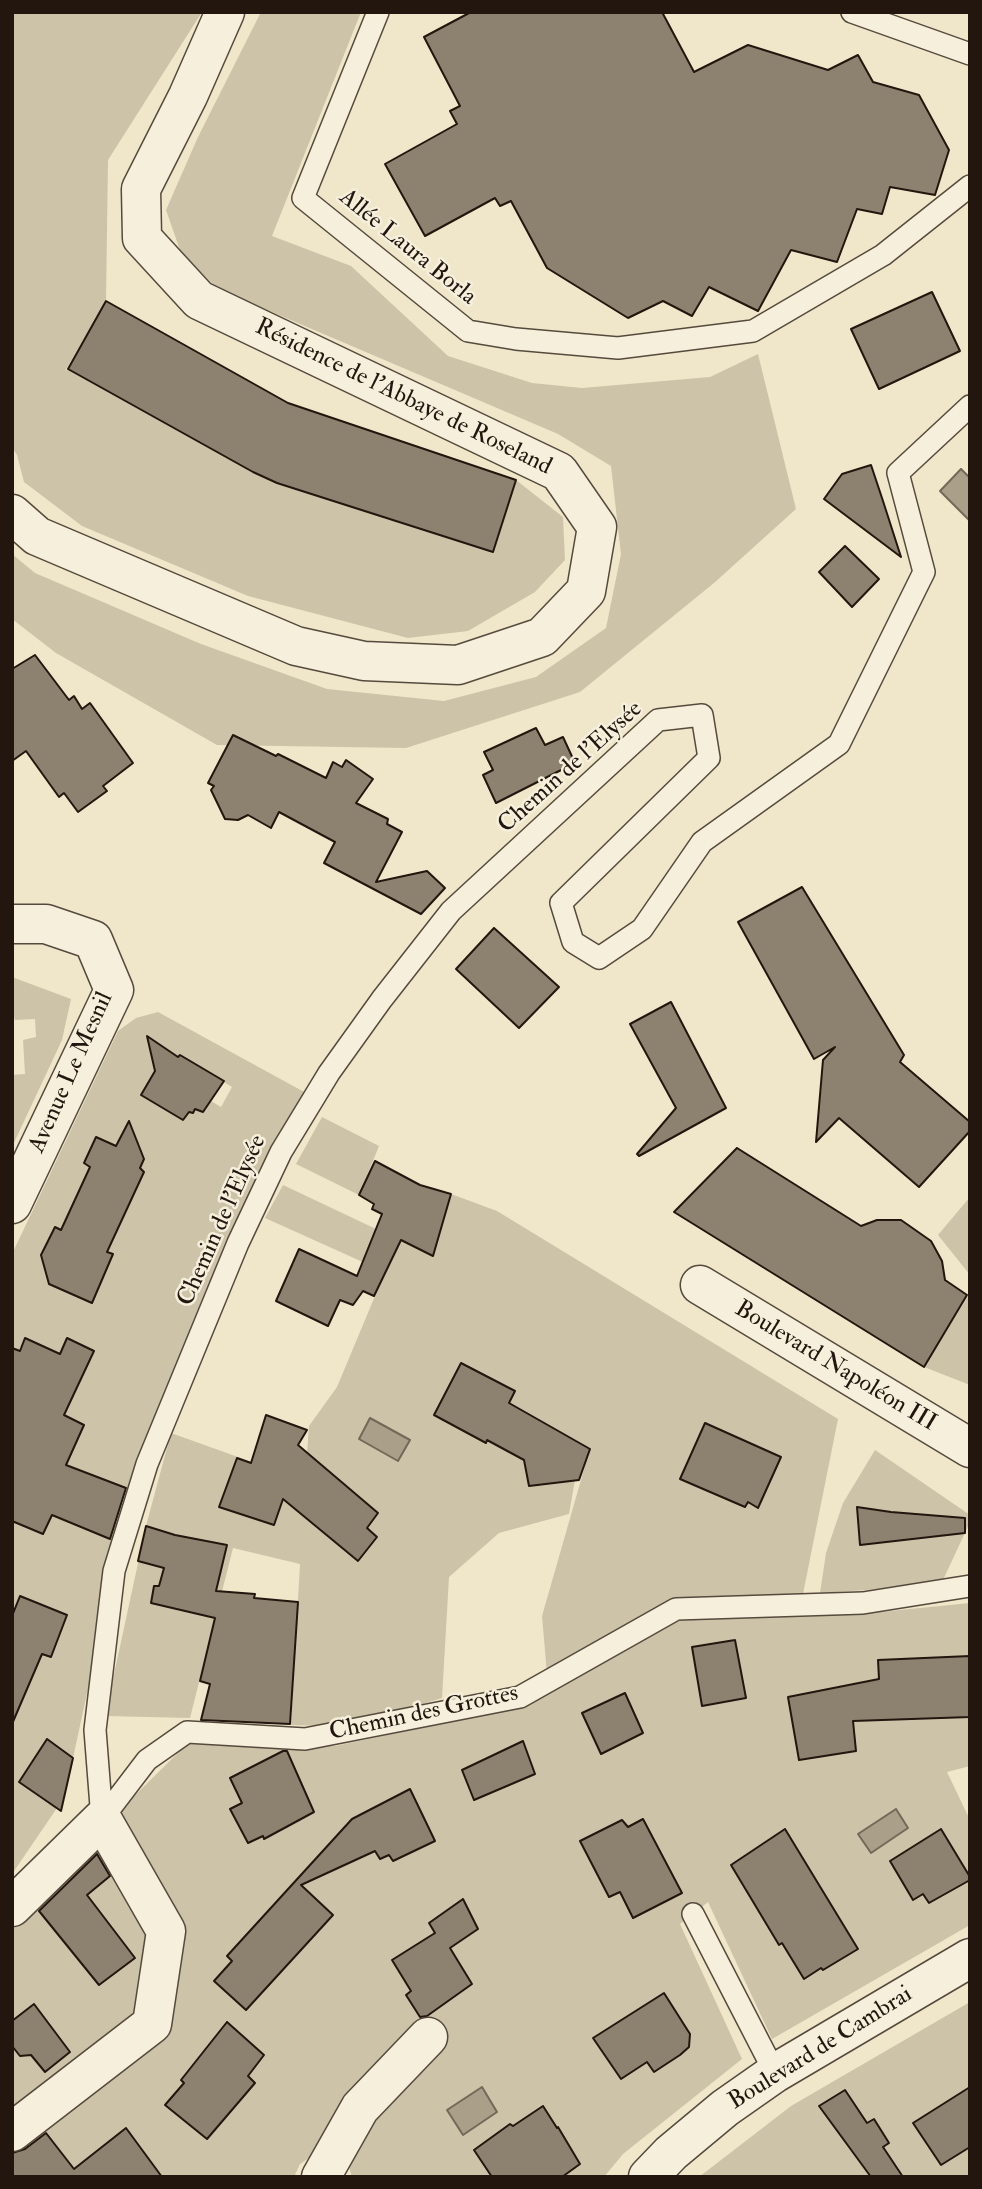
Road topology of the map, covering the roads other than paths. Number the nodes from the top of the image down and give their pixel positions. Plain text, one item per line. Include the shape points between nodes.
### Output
1 (225, 12) edge
2 (378, 12) edge
3 (852, 12) edge
4 (970, 54) edge
5 (970, 186) edge
6 (970, 405) edge
7 (12, 513) edge
8 (12, 924) edge
9 (12, 1204) edge
10 (700, 1285) dead end
11 (970, 1448) edge
12 (970, 1587) edge
13 (102, 1819) junction
14 (12, 1906) edge
15 (693, 1914) dead end
16 (970, 1958) edge
17 (428, 2037) dead end
18 (775, 2073) junction
19 (12, 2132) edge
20 (321, 2177) edge
21 (648, 2177) edge

1 - 7 street, Résidence de l'Abbaye de Roseland via 141,189 142,238 199,299 559,472 597,527 586,591 542,637 458,665 363,661 296,646 37,536
2 - 5 lane, Allée Laura Borla via 303,198 468,331 618,348 753,331 883,255
3 - 4 lane
6 - 13 lane, Chemin de l'Elysée via 898,473 924,572 839,744 702,842 642,929 599,958 573,942 561,903 709,758 702,715 658,720 451,911 329,1073 281,1152 238,1243 147,1464 114,1571 95,1730
8 - 9 street, Avenue Le Mesnil via 46,924 93,940 114,990
10 - 11 street, Boulevard Napoléon III
12 - 13 lane, Chemin des Grottes via 863,1603 676,1609 520,1697 305,1739 187,1732 147,1760
13 - 14 street, Chemin des Grottes
13 - 19 street via 166,1931 152,2024
15 - 18 lane
16 - 18 street, Boulevard de Cambrai
17 - 20 street via 360,2108
18 - 21 street, Boulevard de Cambrai via 725,2108

